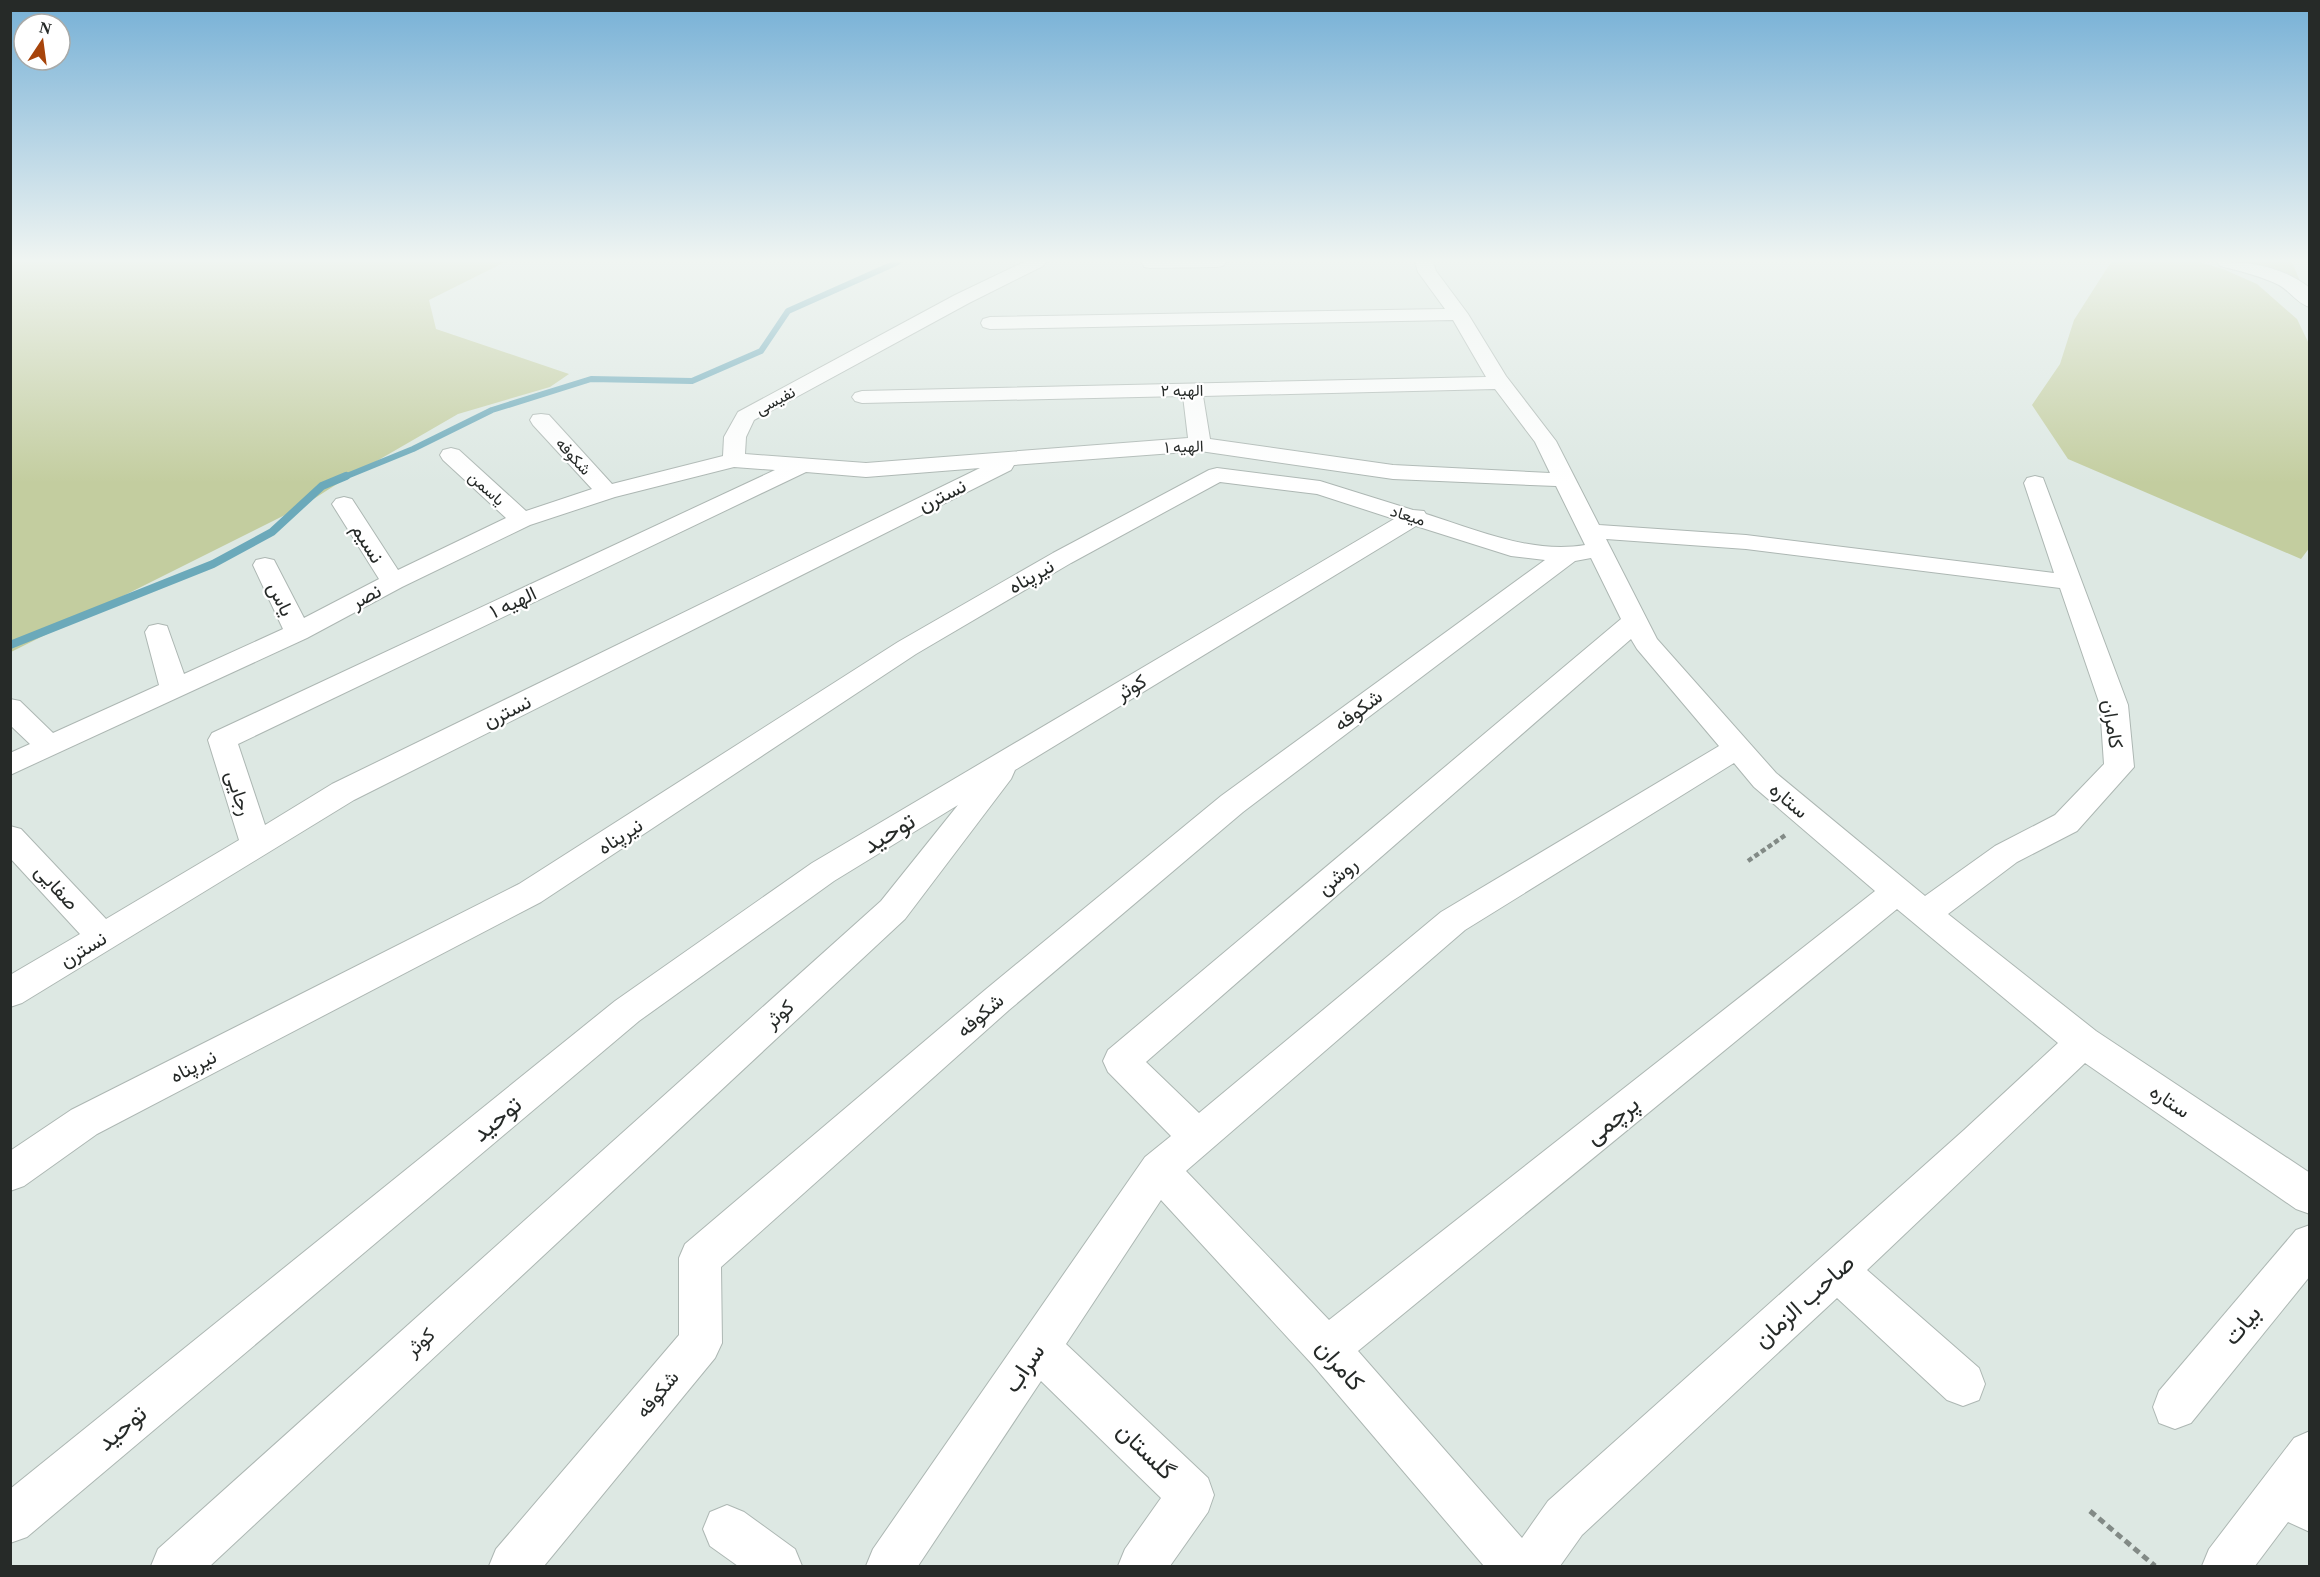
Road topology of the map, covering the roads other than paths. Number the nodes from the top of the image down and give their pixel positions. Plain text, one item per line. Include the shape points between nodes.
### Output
1 (894, 336) edge
2 (1472, 336) edge
3 (1502, 383) junction
4 (1192, 390) junction
5 (862, 397) dead end
6 (541, 420) dead end
7 (1200, 444) junction
8 (451, 455) dead end
9 (1019, 458) junction
10 (734, 460) junction
11 (804, 464) junction
12 (1217, 475) joint
13 (1564, 480) junction
14 (2035, 483) dead end
15 (607, 492) junction
16 (344, 504) dead end
17 (1416, 516) junction
18 (522, 520) junction
19 (1585, 545) junction
20 (265, 566) dead end
21 (393, 582) junction
22 (2070, 582) junction
23 (1635, 622) junction
24 (158, 632) dead end
25 (298, 632) junction
26 (174, 688) junction
27 (10, 708) edge
28 (222, 740) joint
29 (49, 746) junction
30 (1737, 748) junction
31 (1012, 758) junction
32 (10, 765) edge
33 (10, 837) edge
34 (256, 845) junction
35 (1910, 902) junction
36 (103, 937) junction
37 (10, 993) edge
38 (2083, 1042) junction
39 (1197, 1137) junction
40 (1159, 1170) junction
41 (10, 1173) edge
42 (2310, 1196) edge
43 (2310, 1244) edge
44 (1838, 1271) junction
45 (1038, 1348) junction
46 (1327, 1349) junction
47 (1963, 1384) dead end
48 (2175, 1407) dead end
49 (2301, 1484) edge
50 (10, 1520) edge
51 (727, 1529) dead end
52 (175, 1566) edge
53 (513, 1566) edge
54 (778, 1566) edge
55 (890, 1566) edge
56 (1142, 1566) edge
57 (1515, 1566) edge
58 (1531, 1566) edge
59 (2226, 1566) edge

1 - 10 street, نفیسی via 745,416 735,437
2 - 3 street, ستاره
3 - 4 street, الهیه ۲
3 - 13 street, ستاره via 1545,441
4 - 5 street, الهیه ۲
4 - 7 street
6 - 15 street, شکوفه
7 - 9 street, الهیه ۱
7 - 13 street, الهیه ۱ via 1393,472
8 - 18 street, یاسمن
9 - 11 street, الهیه ۱ via 866,470
9 - 34 street, نسترن via 343,792
10 - 11 street, الهیه ۱
10 - 15 street, نصر
11 - 28 street, الهیه ۱
12 - 17 street, میعاد via 1320,488
12 - 41 street, نیرپناه via 1062,558 907,648 530,893 84,1122
13 - 19 street, ستاره
14 - 22 street, کامران
15 - 18 street, نصر
16 - 21 street, نسیم
17 - 19 street, میعاد via 1520,551
17 - 31 street, کوثر
18 - 21 street, نصر
19 - 22 street, میعاد via 1746,542
19 - 23 street, ستاره
19 - 53 street, شکوفه via 1232,804 997,1000 700,1258 700,1343
20 - 25 street, یاس
21 - 25 street, نصر
22 - 35 street, کامران via 2114,705 2120,766 2066,823
23 - 30 street, ستاره via 1646,644
23 - 39 street, روشن via 1121,1061
24 - 26 street
25 - 26 street, نصر
26 - 29 street, نصر
27 - 29 street
28 - 34 street, رجایی
29 - 32 street, نصر
30 - 35 street, ستاره via 1765,780
30 - 39 street, سراب via 1453,921
31 - 50 street, توحید via 823,872 627,1011
31 - 52 street, کوثر via 893,910
33 - 36 street, صفایی
34 - 36 street, نسترن
35 - 38 street, ستاره
35 - 46 street, پرچمی
36 - 37 street, نسترن
38 - 42 street, ستاره
38 - 44 street, صاحب الزمان
39 - 40 street, سراب
40 - 45 street, سراب
40 - 46 street, کامران
43 - 48 street, بیات
44 - 47 street
44 - 58 street, صاحب الزمان via 1565,1518
45 - 55 street, سراب
45 - 56 street, گلستان via 1191,1495
46 - 57 street, کامران
49 - 59 street
51 - 54 street

